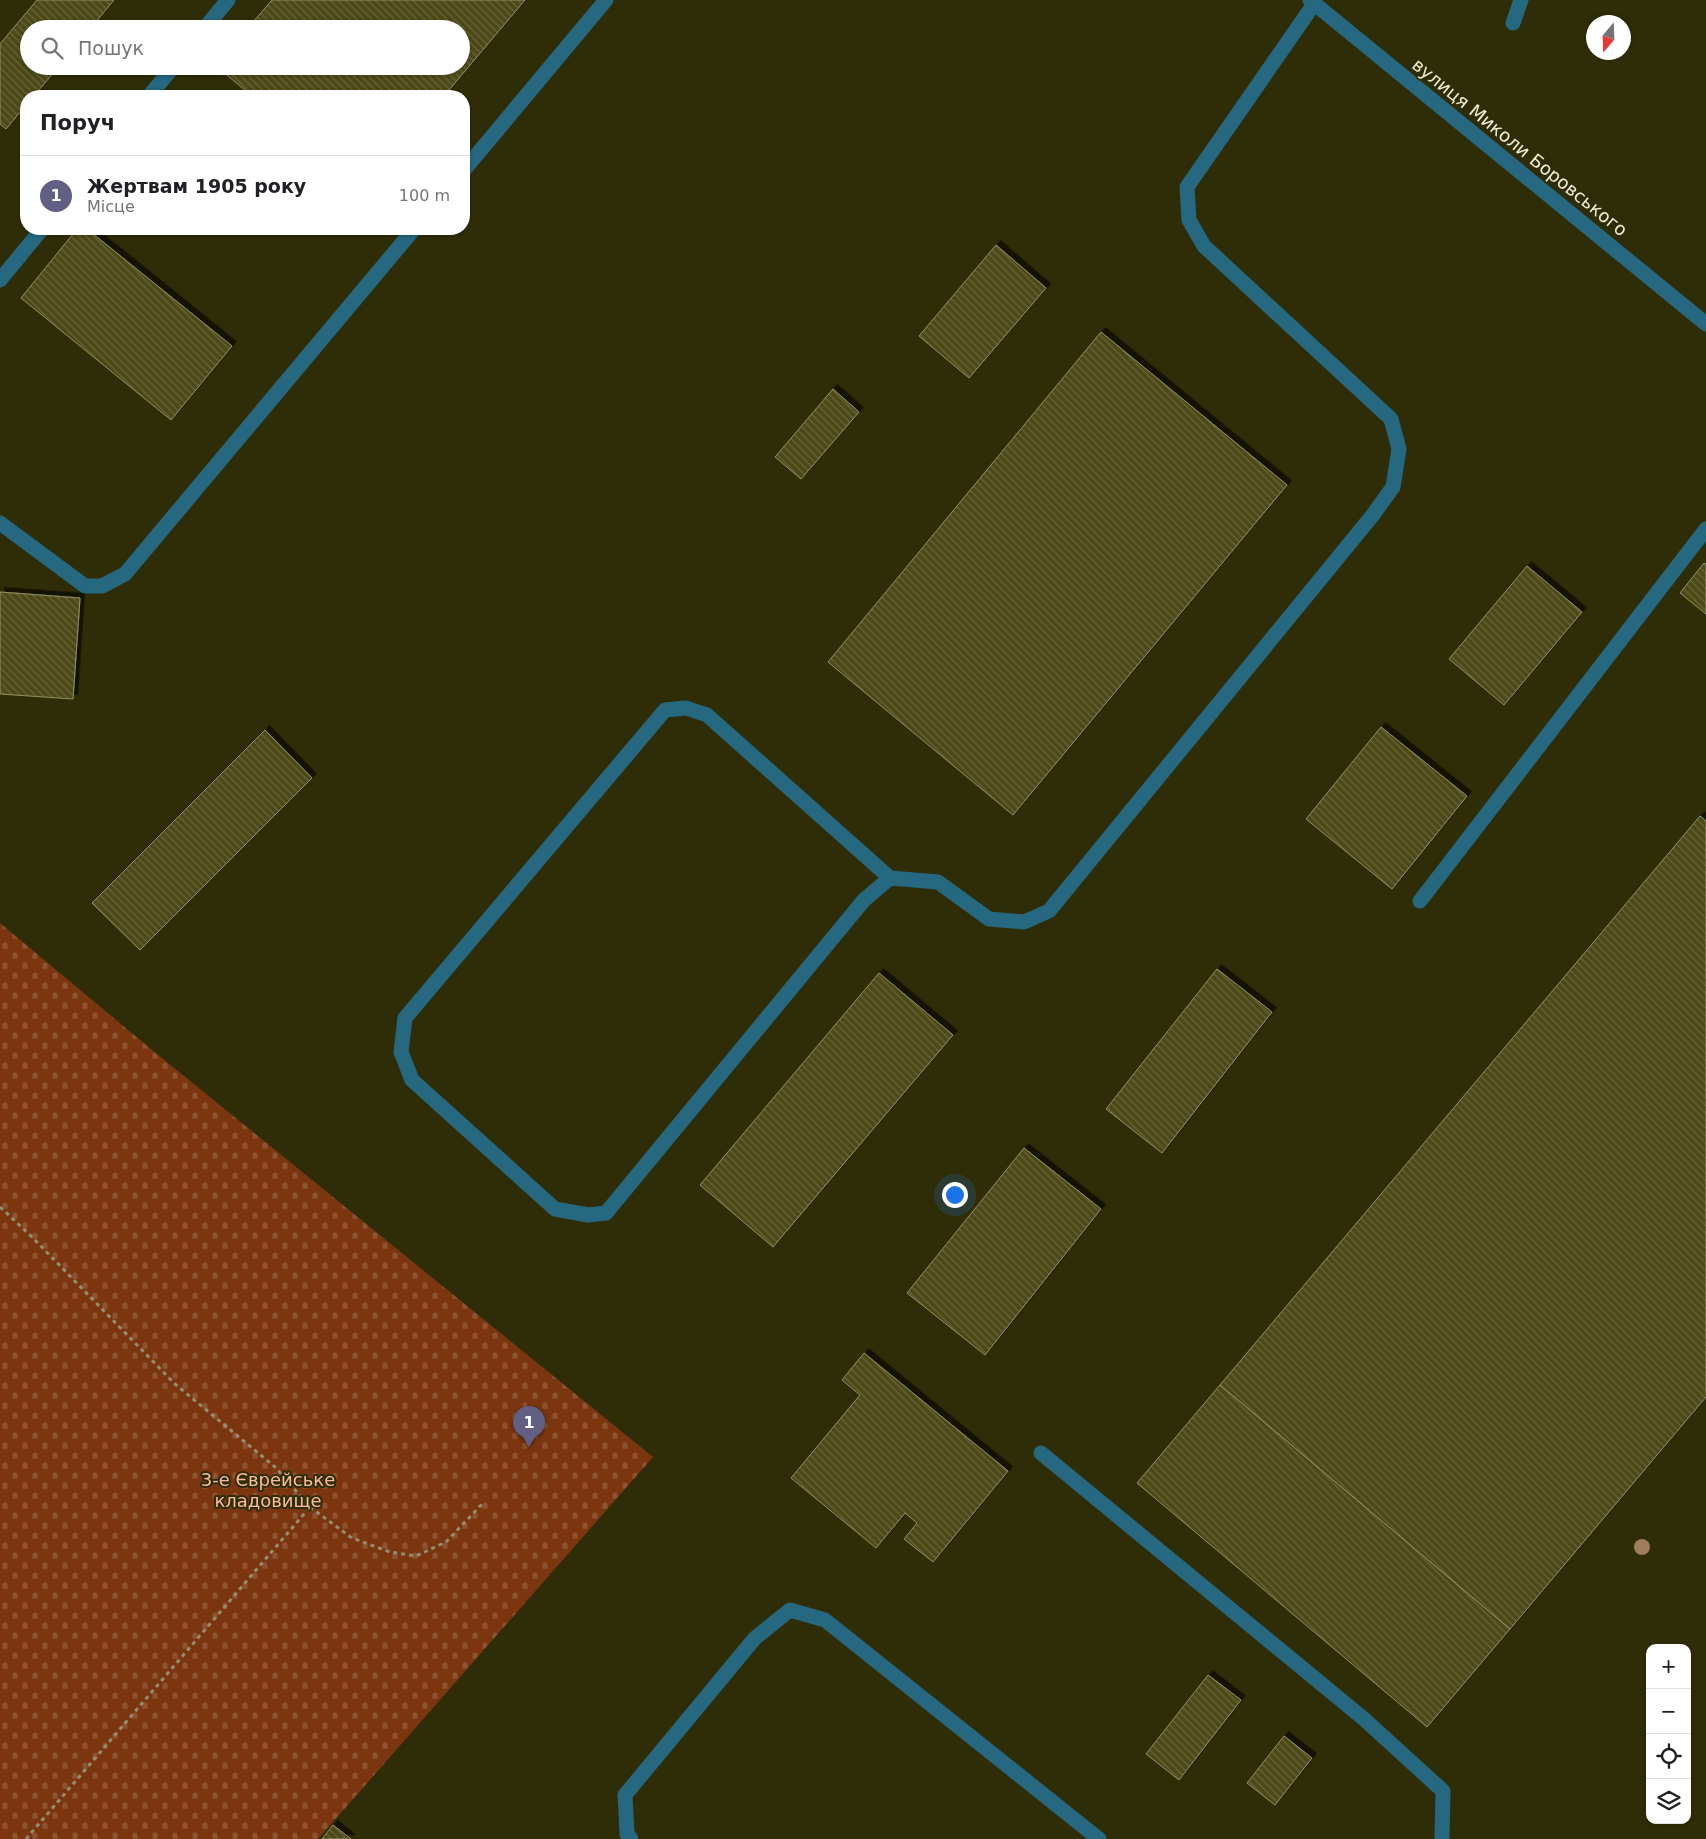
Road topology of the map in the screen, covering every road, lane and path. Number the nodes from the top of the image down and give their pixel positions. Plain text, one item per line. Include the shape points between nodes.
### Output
1 (228, 0) edge
2 (606, 0) edge
3 (1521, 0) edge
4 (1312, 2) edge
5 (211, 20) edge
6 (1513, 23) dead end
7 (167, 75) edge
8 (155, 90) edge
9 (470, 163) edge
10 (37, 235) edge
11 (409, 235) edge
12 (0, 280) edge
13 (1706, 324) edge
14 (0, 523) edge
15 (1706, 529) edge
16 (890, 878) junction
17 (1420, 901) dead end
18 (0, 1207) edge
19 (1041, 1453) dead end
20 (484, 1502) dead end
21 (310, 1507) junction
22 (26, 1839) edge
23 (631, 1839) edge
24 (1098, 1839) edge
25 (1442, 1839) edge

1 - 5 street
2 - 9 street
3 - 6 street
4 - 13 street, вулиця Миколи Боровського
4 - 16 street via 1187,187 1189,220 1204,246 1391,419 1399,449 1393,486 1372,516 1049,911 1024,922 989,919 938,882
7 - 8 street
10 - 12 street
11 - 14 street via 125,574 102,586 85,586
15 - 17 street
16 - 16 street via 864,900 606,1213 588,1215 555,1209 412,1080 401,1052 405,1018 665,710 686,708 707,715
18 - 21 path via 175,1384 275,1467
19 - 25 street via 1364,1719 1443,1791
20 - 21 path via 446,1542 416,1556 390,1552 352,1538
21 - 22 path
23 - 24 street via 627,1834 625,1795 755,1638 790,1610 826,1620

